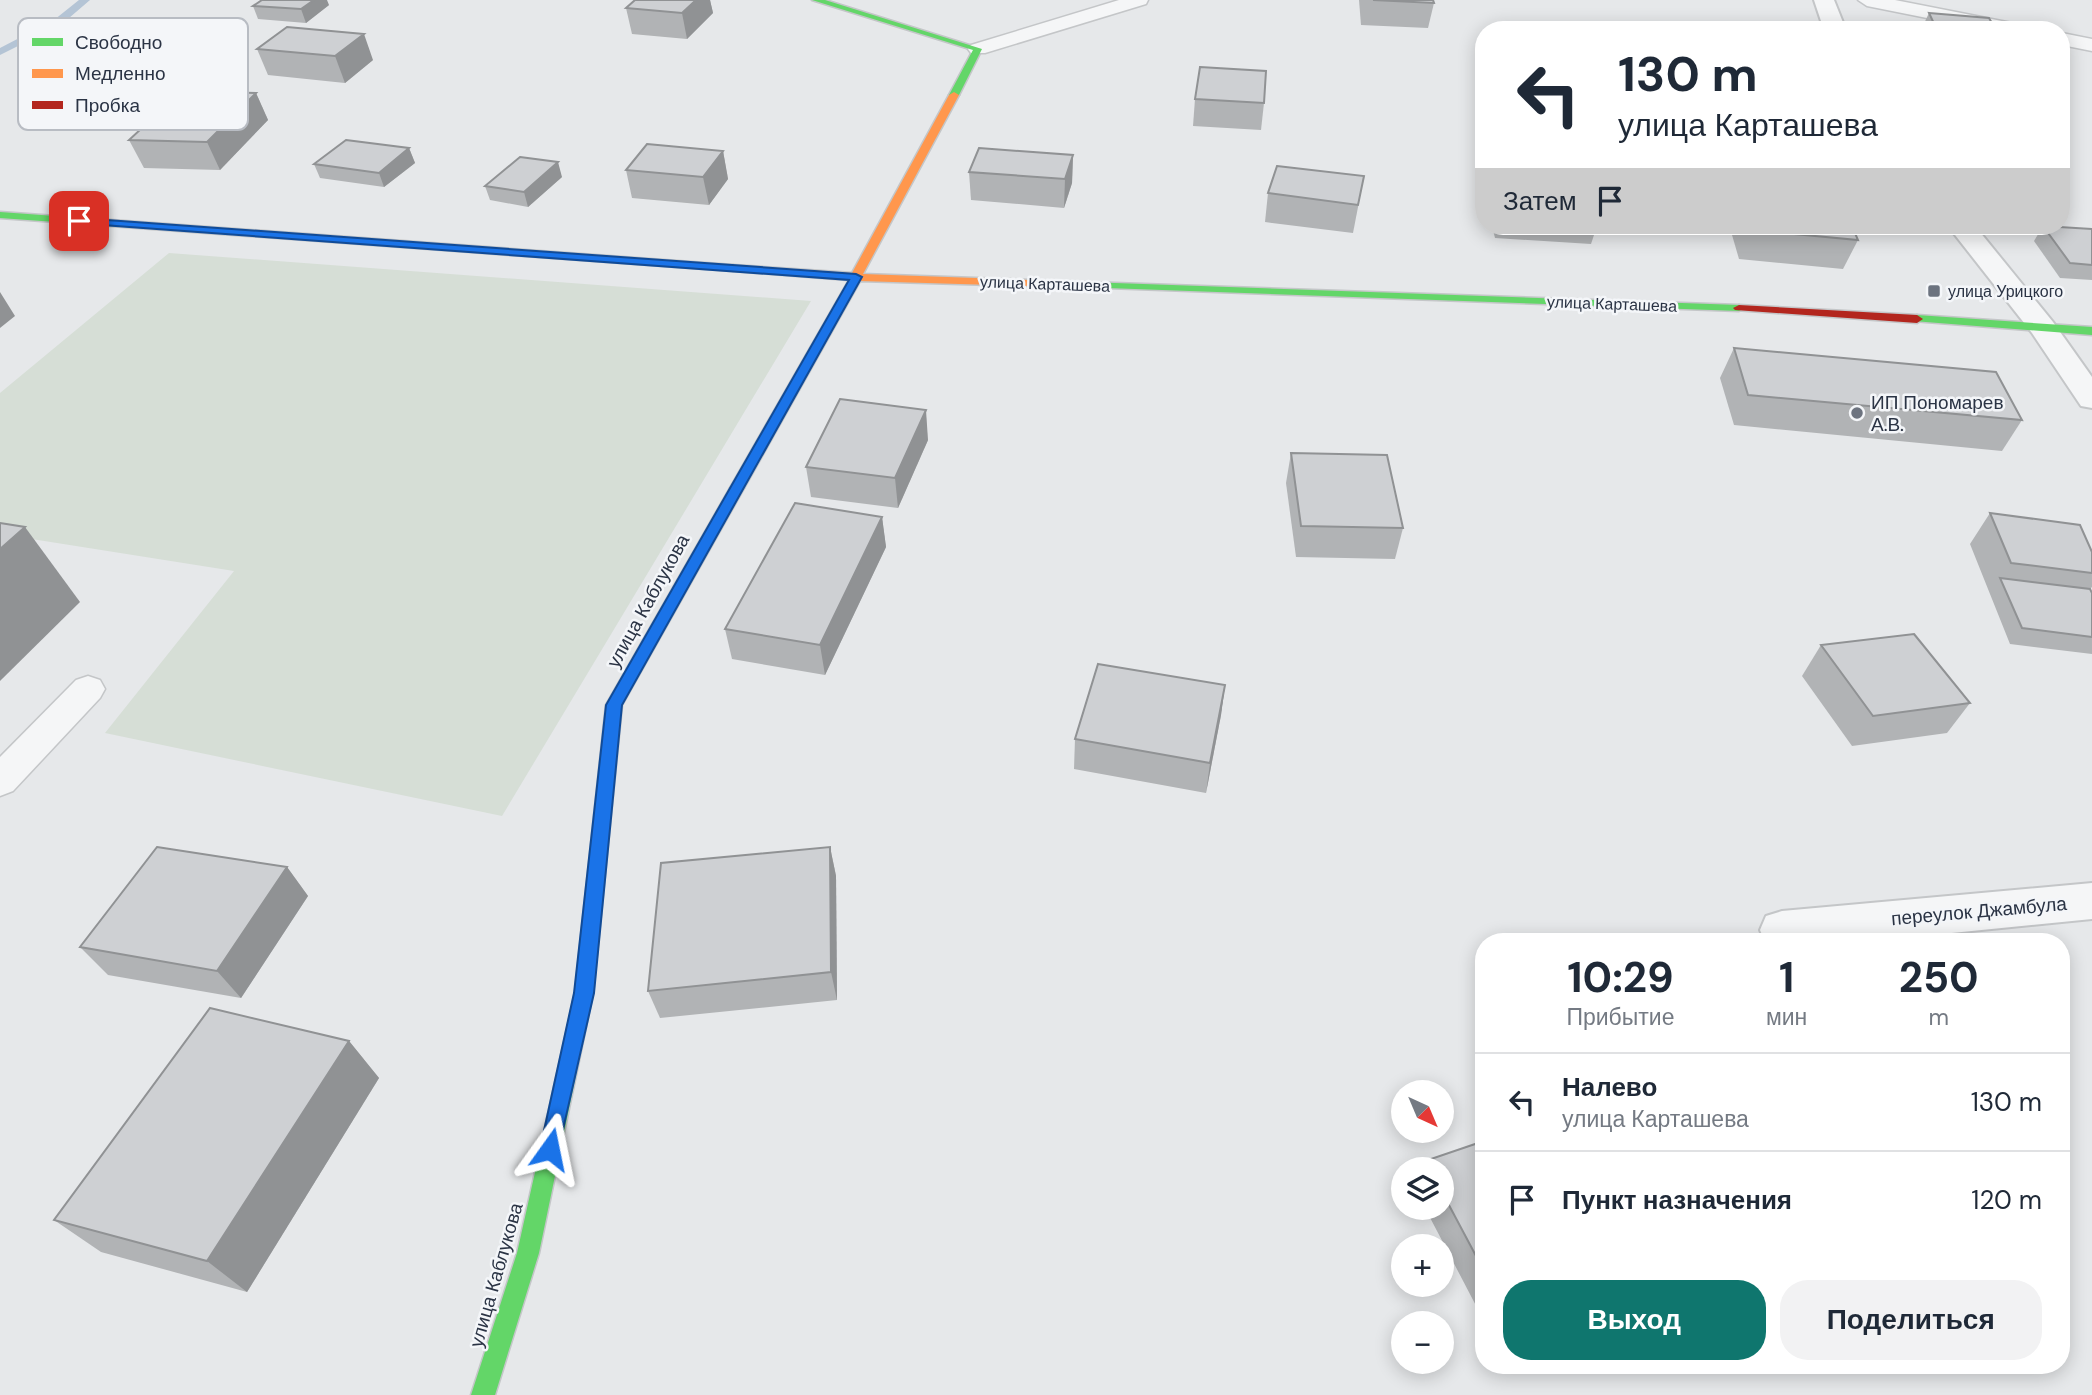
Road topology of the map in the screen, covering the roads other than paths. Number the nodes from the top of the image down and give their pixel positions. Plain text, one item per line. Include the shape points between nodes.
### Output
1 (816, 0) edge
2 (1139, 0) edge
3 (1824, 0) edge
4 (1867, 0) edge
5 (1832, 21) edge
6 (1972, 21) edge
7 (2070, 41) edge
8 (2092, 45) edge
9 (978, 49) junction
10 (0, 215) edge
11 (1968, 235) edge
12 (856, 277) junction
13 (2043, 328) junction
14 (2092, 331) edge
15 (2092, 400) edge
16 (88, 689) dead end
17 (0, 781) edge
18 (2092, 901) edge
19 (1782, 930) dead end
20 (483, 1395) edge

1 - 9 main road
2 - 9 lane
3 - 5 street
4 - 6 lane
7 - 8 lane
9 - 12 main road, улица Каблукова
10 - 12 main road, улица Карташева
11 - 13 street
12 - 13 main road, улица Карташева via 1777,309
12 - 20 main road, улица Каблукова via 614,705 584,993 528,1253
13 - 14 main road, улица Карташева
13 - 15 street
16 - 17 lane
18 - 19 street, переулок Джамбула

